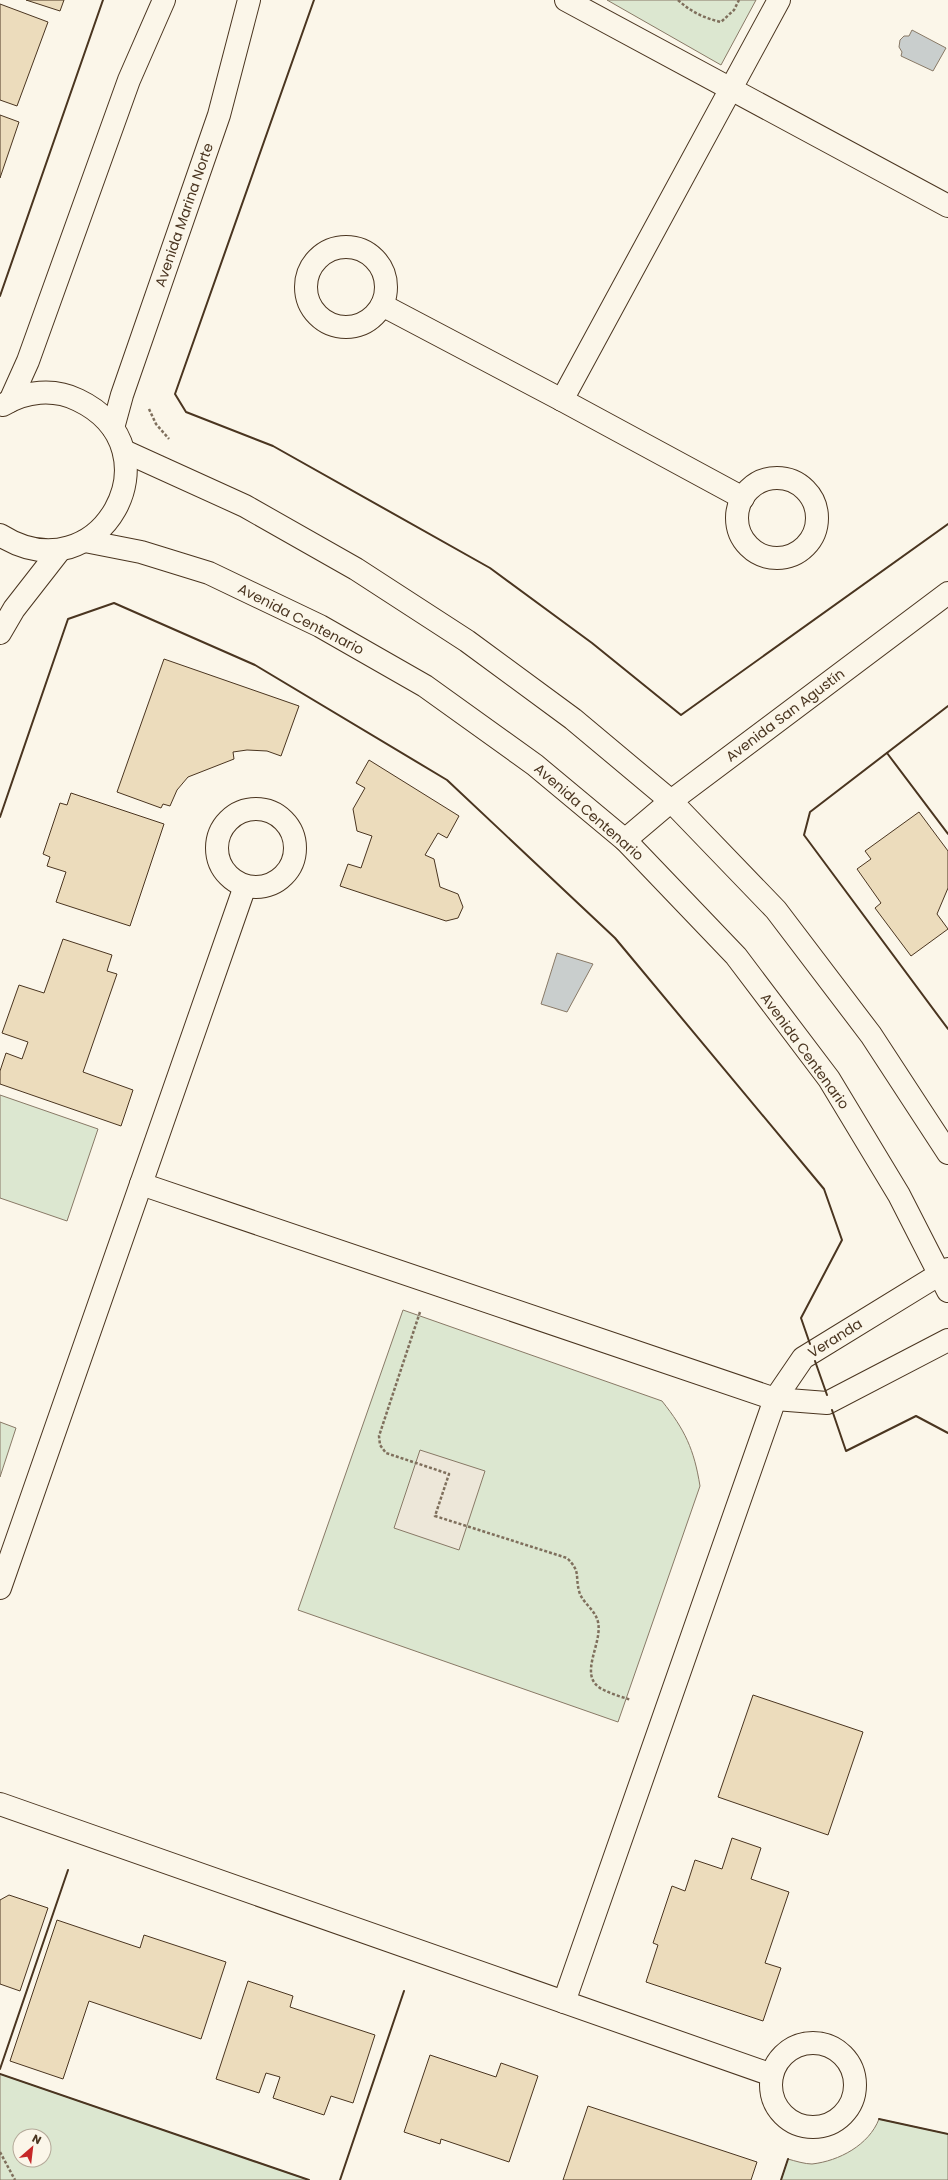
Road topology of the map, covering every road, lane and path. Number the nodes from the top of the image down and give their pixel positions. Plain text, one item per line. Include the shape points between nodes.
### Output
1 (164, 0) edge
2 (248, 0) edge
3 (566, 0) edge
4 (678, 0) edge
5 (739, 0) edge
6 (779, 0) edge
7 (730, 90) junction
8 (948, 206) edge
9 (382, 305) dead end
10 (562, 400) junction
11 (5, 404) edge
12 (148, 407) dead end
13 (113, 428) junction
14 (124, 451) junction
15 (166, 469) junction
16 (742, 498) dead end
17 (0, 535) edge
18 (85, 541) junction
19 (60, 550) junction
20 (948, 593) edge
21 (0, 633) edge
22 (671, 801) junction
23 (625, 840) junction
24 (245, 886) dead end
25 (948, 1153) edge
26 (141, 1184) junction
27 (945, 1278) edge
28 (420, 1312) dead end
29 (948, 1340) edge
30 (775, 1399) junction
31 (0, 1588) edge
32 (631, 1700) dead end
33 (0, 1804) edge
34 (564, 2002) junction
35 (772, 2075) dead end
36 (0, 2152) edge
37 (15, 2180) edge

1 - 11 street via 129,80 28,361
2 - 13 street, Avenida Marina Norte via 219,115 122,395
3 - 7 street
4 - 5 path via 706,19 721,22 734,10
6 - 7 street
7 - 8 street
7 - 10 street
9 - 10 street
10 - 16 street
11 - 13 street via 38,392 67,394 93,407
12 - 15 path via 156,424 175,446
13 - 14 street
14 - 15 street
14 - 18 street via 126,477 120,503 106,525
15 - 22 street via 245,506 356,569 460,637 573,719
17 - 19 street via 15,544 37,550
18 - 19 street
18 - 23 street, Avenida Centenario via 140,552 209,573 320,626 425,686 535,765
19 - 21 street via 14,609
20 - 22 street, Avenida San Agustín
22 - 23 street, Avenida San Agustín
22 - 25 street via 776,910 871,1035
23 - 27 street, Avenida Centenario via 736,956 829,1079
24 - 26 street
26 - 30 street
26 - 31 street
27 - 30 street, Veranda via 803,1358
28 - 32 path via 379,1436 380,1445 386,1453 448,1474 435,1516 567,1558 576,1566 579,1591 598,1621 598,1642 590,1667 591,1678 601,1689
29 - 30 street via 827,1403
30 - 34 street, Veranda
33 - 34 street
34 - 35 street
36 - 37 path

